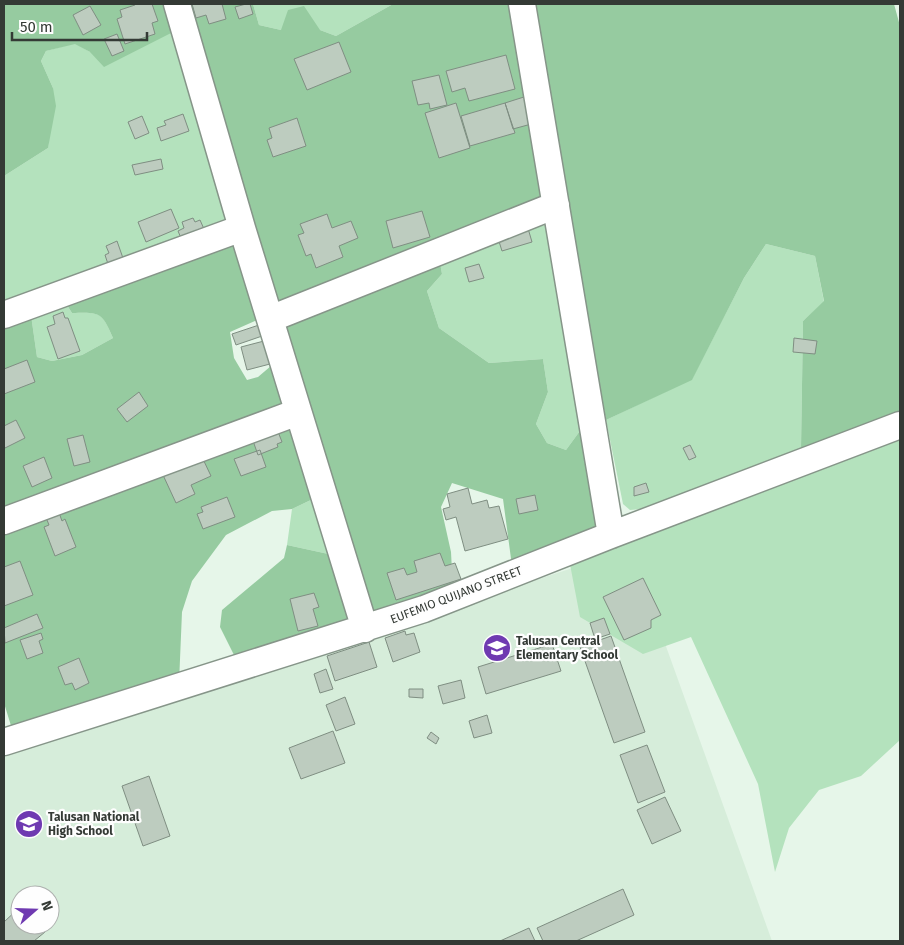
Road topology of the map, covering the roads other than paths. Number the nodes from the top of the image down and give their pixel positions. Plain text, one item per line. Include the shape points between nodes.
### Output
1 (177, 4) edge
2 (522, 4) edge
3 (556, 205) junction
4 (242, 228) junction
5 (4, 314) edge
6 (270, 319) junction
7 (298, 412) junction
8 (900, 425) edge
9 (4, 521) edge
10 (611, 535) junction
11 (365, 629) junction
12 (6, 735) edge

1 - 4 street
2 - 3 street
3 - 6 street
3 - 10 street
4 - 5 street
4 - 6 street
6 - 7 street
7 - 9 street
7 - 11 street
8 - 10 street, EUFEMIO QUIJANO STREET
10 - 11 street, EUFEMIO QUIJANO STREET
11 - 12 street, EUFEMIO QUIJANO STREET

